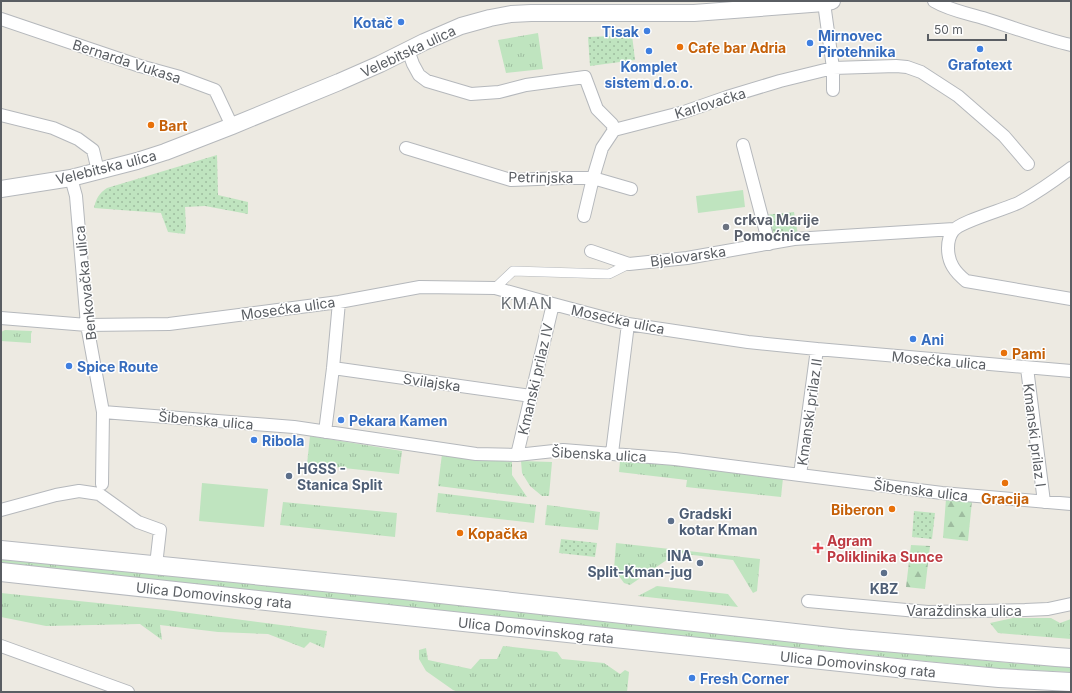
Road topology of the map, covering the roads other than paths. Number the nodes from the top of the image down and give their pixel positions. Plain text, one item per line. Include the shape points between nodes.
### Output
1 (934, 1) edge
2 (828, 2) edge
3 (509, 8) edge
4 (1, 19) edge
5 (1071, 45) edge
6 (408, 50) junction
7 (833, 68) junction
8 (833, 90) dead end
9 (1, 115) edge
10 (232, 126) junction
11 (614, 130) junction
12 (743, 145) dead end
13 (406, 148) dead end
14 (1028, 164) dead end
15 (1071, 168) edge
16 (98, 171) junction
17 (71, 178) junction
18 (593, 178) junction
19 (631, 189) dead end
20 (1, 190) edge
21 (584, 216) dead end
22 (954, 229) junction
23 (770, 244) junction
24 (591, 251) dead end
25 (629, 264) junction
26 (495, 288) junction
27 (1071, 299) edge
28 (339, 302) junction
29 (552, 304) junction
30 (1, 318) edge
31 (628, 324) junction
32 (87, 325) junction
33 (817, 349) junction
34 (333, 368) junction
35 (1027, 368) junction
36 (1071, 372) edge
37 (531, 396) junction
38 (103, 412) junction
39 (325, 432) junction
40 (612, 453) junction
41 (517, 454) junction
42 (800, 475) junction
43 (102, 484) dead end
44 (1044, 502) junction
45 (1071, 504) edge
46 (1, 510) edge
47 (1, 550) edge
48 (156, 565) junction
49 (1, 572) edge
50 (808, 601) dead end
51 (1071, 604) edge
52 (1, 646) edge
53 (1071, 658) edge
54 (1071, 682) edge
55 (128, 692) edge

1 - 5 street via 944,7
2 - 3 street, Velebitska ulica via 694,14 556,12
2 - 7 street
3 - 6 street, Velebitska ulica
4 - 10 street, Bernarda Vukasa via 215,90
6 - 10 street, Velebitska ulica via 339,82
6 - 11 street via 419,75 427,81 471,94 585,78 597,109 612,124
7 - 8 street
7 - 11 street, Karlovačka
7 - 14 street, Karlovačka via 896,66 921,72 964,101 1004,136
9 - 16 street via 53,128 78,139 93,150
10 - 16 street, Velebitska ulica via 158,154
11 - 18 street via 602,148
12 - 23 street
13 - 18 street, Petrinjska via 511,180
15 - 22 street via 1019,203
16 - 17 street, Velebitska ulica
17 - 20 street, Velebitska ulica
17 - 32 street, Benkovačka ulica via 76,196
18 - 19 street, Petrinjska
18 - 21 street
22 - 23 street, Bjelovarska via 794,239
22 - 27 street via 948,243 948,252 952,266 966,281
23 - 25 street, Bjelovarska via 687,258
24 - 25 street, Bjelovarska
25 - 26 street via 609,274 513,271
26 - 28 street, Mosećka ulica via 420,287
26 - 29 street, Mosećka ulica
28 - 32 street, Mosećka ulica via 170,324
28 - 34 street
29 - 31 street, Mosećka ulica
29 - 37 street, Kmanski prilaz IV
30 - 32 street, Mosećka ulica
31 - 33 street, Mosećka ulica via 748,342
31 - 40 street
32 - 38 street, Benkovačka ulica
33 - 35 street, Mosećka ulica
33 - 42 street, Kmanski prilaz II
34 - 37 street, Svilajska
34 - 39 street
35 - 36 street, Mosećka ulica
35 - 44 street, Kmanski prilaz I
37 - 41 street, Kmanski prilaz IV
38 - 39 street, Šibenska ulica via 294,427
38 - 43 street, Benkovačka ulica
39 - 41 street, Šibenska ulica via 476,454
40 - 41 street, Šibenska ulica via 563,450
40 - 42 street, Šibenska ulica via 675,458
42 - 44 street, Šibenska ulica via 942,493
44 - 45 street, Šibenska ulica
46 - 48 street via 79,491 99,494 138,522 160,530
47 - 48 main road, Ulica Domovinskog rata
48 - 53 main road, Ulica Domovinskog rata via 849,639
49 - 54 main road, Ulica Domovinskog rata via 925,671
50 - 51 street, Varaždinska ulica via 928,612 1048,609
52 - 55 street

